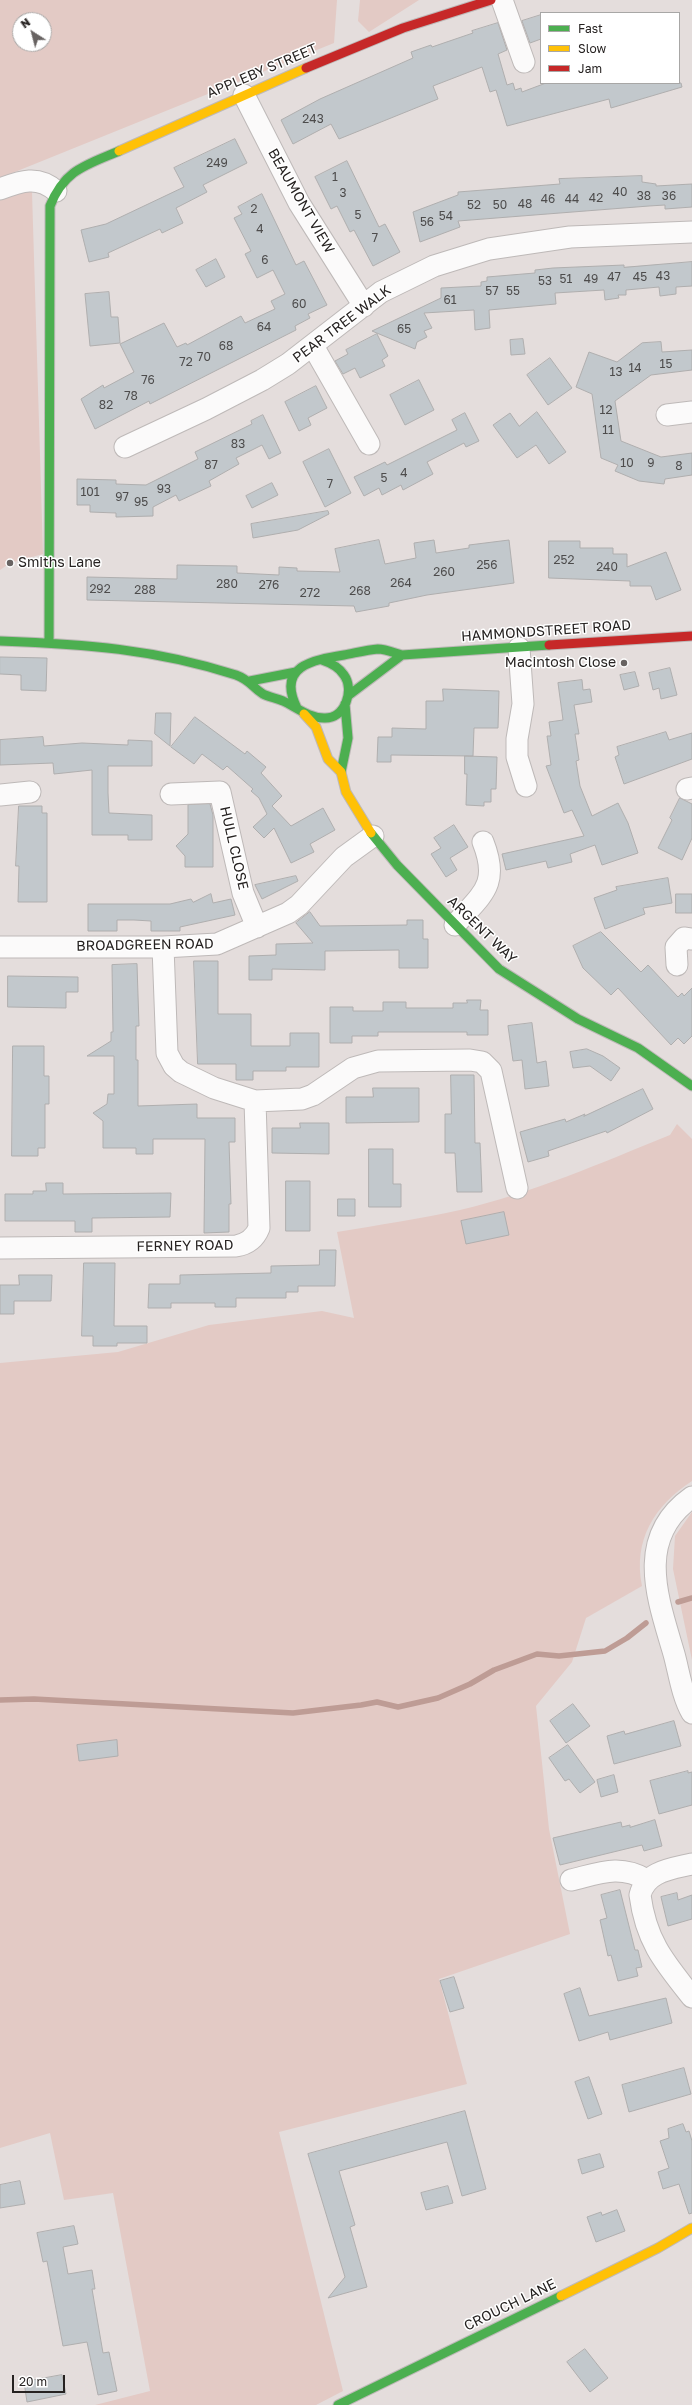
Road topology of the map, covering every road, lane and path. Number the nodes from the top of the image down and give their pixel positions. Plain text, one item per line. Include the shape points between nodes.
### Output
1 (491, 0) edge
2 (502, 0) edge
3 (524, 62) dead end
4 (244, 94) junction
5 (0, 188) edge
6 (56, 191) junction
7 (692, 232) edge
8 (364, 306) junction
9 (313, 346) junction
10 (692, 412) edge
11 (667, 415) dead end
12 (369, 444) dead end
13 (125, 447) dead end
14 (692, 636) edge
15 (0, 641) edge
16 (49, 643) junction
17 (519, 648) junction
18 (402, 655) junction
19 (322, 660) junction
20 (296, 672) junction
21 (250, 681) junction
22 (349, 695) junction
23 (346, 704) junction
24 (300, 711) junction
25 (341, 772) junction
26 (526, 786) dead end
27 (30, 792) dead end
28 (171, 794) dead end
29 (0, 796) edge
30 (372, 836) junction
31 (483, 842) dead end
32 (455, 925) junction
33 (257, 928) junction
34 (692, 939) edge
35 (0, 947) edge
36 (162, 947) junction
37 (677, 965) dead end
38 (692, 1085) edge
39 (255, 1101) junction
40 (517, 1188) dead end
41 (0, 1248) edge
42 (692, 1497) edge
43 (692, 1713) edge
44 (692, 1864) edge
45 (571, 1880) dead end
46 (647, 1880) junction
47 (692, 1997) edge
48 (692, 2228) edge
49 (338, 2405) edge

1 - 4 street, APPLEBY STREET via 403,28
2 - 3 street
4 - 6 street, APPLEBY STREET via 82,167 69,176
4 - 8 street, BEAUMONT VIEW via 299,203
5 - 6 street via 20,181 37,180 48,184
6 - 16 street via 50,206
7 - 8 street, PEAR TREE WALK via 570,237 488,249 434,266 400,282
8 - 9 street, PEAR TREE WALK
9 - 12 street
9 - 13 street, PEAR TREE WALK via 262,380
10 - 11 street
14 - 17 street, HAMMONDSTREET ROAD
15 - 16 street, HAMMONDSTREET ROAD
16 - 21 street, HAMMONDSTREET ROAD via 102,645 180,657
17 - 18 street, HAMMONDSTREET ROAD
17 - 26 street via 523,704 517,739 517,757
18 - 19 street, HAMMONDSTREET ROAD via 379,649
18 - 22 street
19 - 20 street, HAMMONDSTREET ROAD via 312,660
19 - 22 street via 332,662 347,676
20 - 21 street, HAMMONDSTREET ROAD
20 - 24 street via 291,681 290,691
21 - 24 street, HAMMONDSTREET ROAD via 263,694
22 - 23 street
23 - 24 street, HAMMONDSTREET ROAD via 331,717 312,718
23 - 25 street, ARGENT WAY via 350,724
24 - 25 street, ARGENT WAY via 316,727 328,759
25 - 30 street, ARGENT WAY via 346,792
27 - 29 street
28 - 33 street, HULL CLOSE via 220,792 243,893
30 - 32 street, ARGENT WAY
30 - 33 street, BROADGREEN ROAD via 344,857 299,906
31 - 32 street via 491,877 486,889
32 - 38 street, ARGENT WAY via 499,969 578,1019 638,1048
33 - 36 street, BROADGREEN ROAD via 218,944
34 - 37 street via 684,938 676,947
35 - 36 street, BROADGREEN ROAD
36 - 39 street via 167,1053 170,1060 181,1072 220,1090
39 - 40 street via 302,1099 313,1095 353,1068 378,1061 482,1062 491,1071
39 - 41 street, FERNEY ROAD via 259,1228 256,1235 247,1242 236,1246
42 - 43 street via 667,1523 660,1536 654,1566 659,1601
44 - 46 street via 660,1872
45 - 46 street via 626,1870
46 - 47 street via 640,1895 654,1945
48 - 49 street, CROUCH LANE via 658,2248

